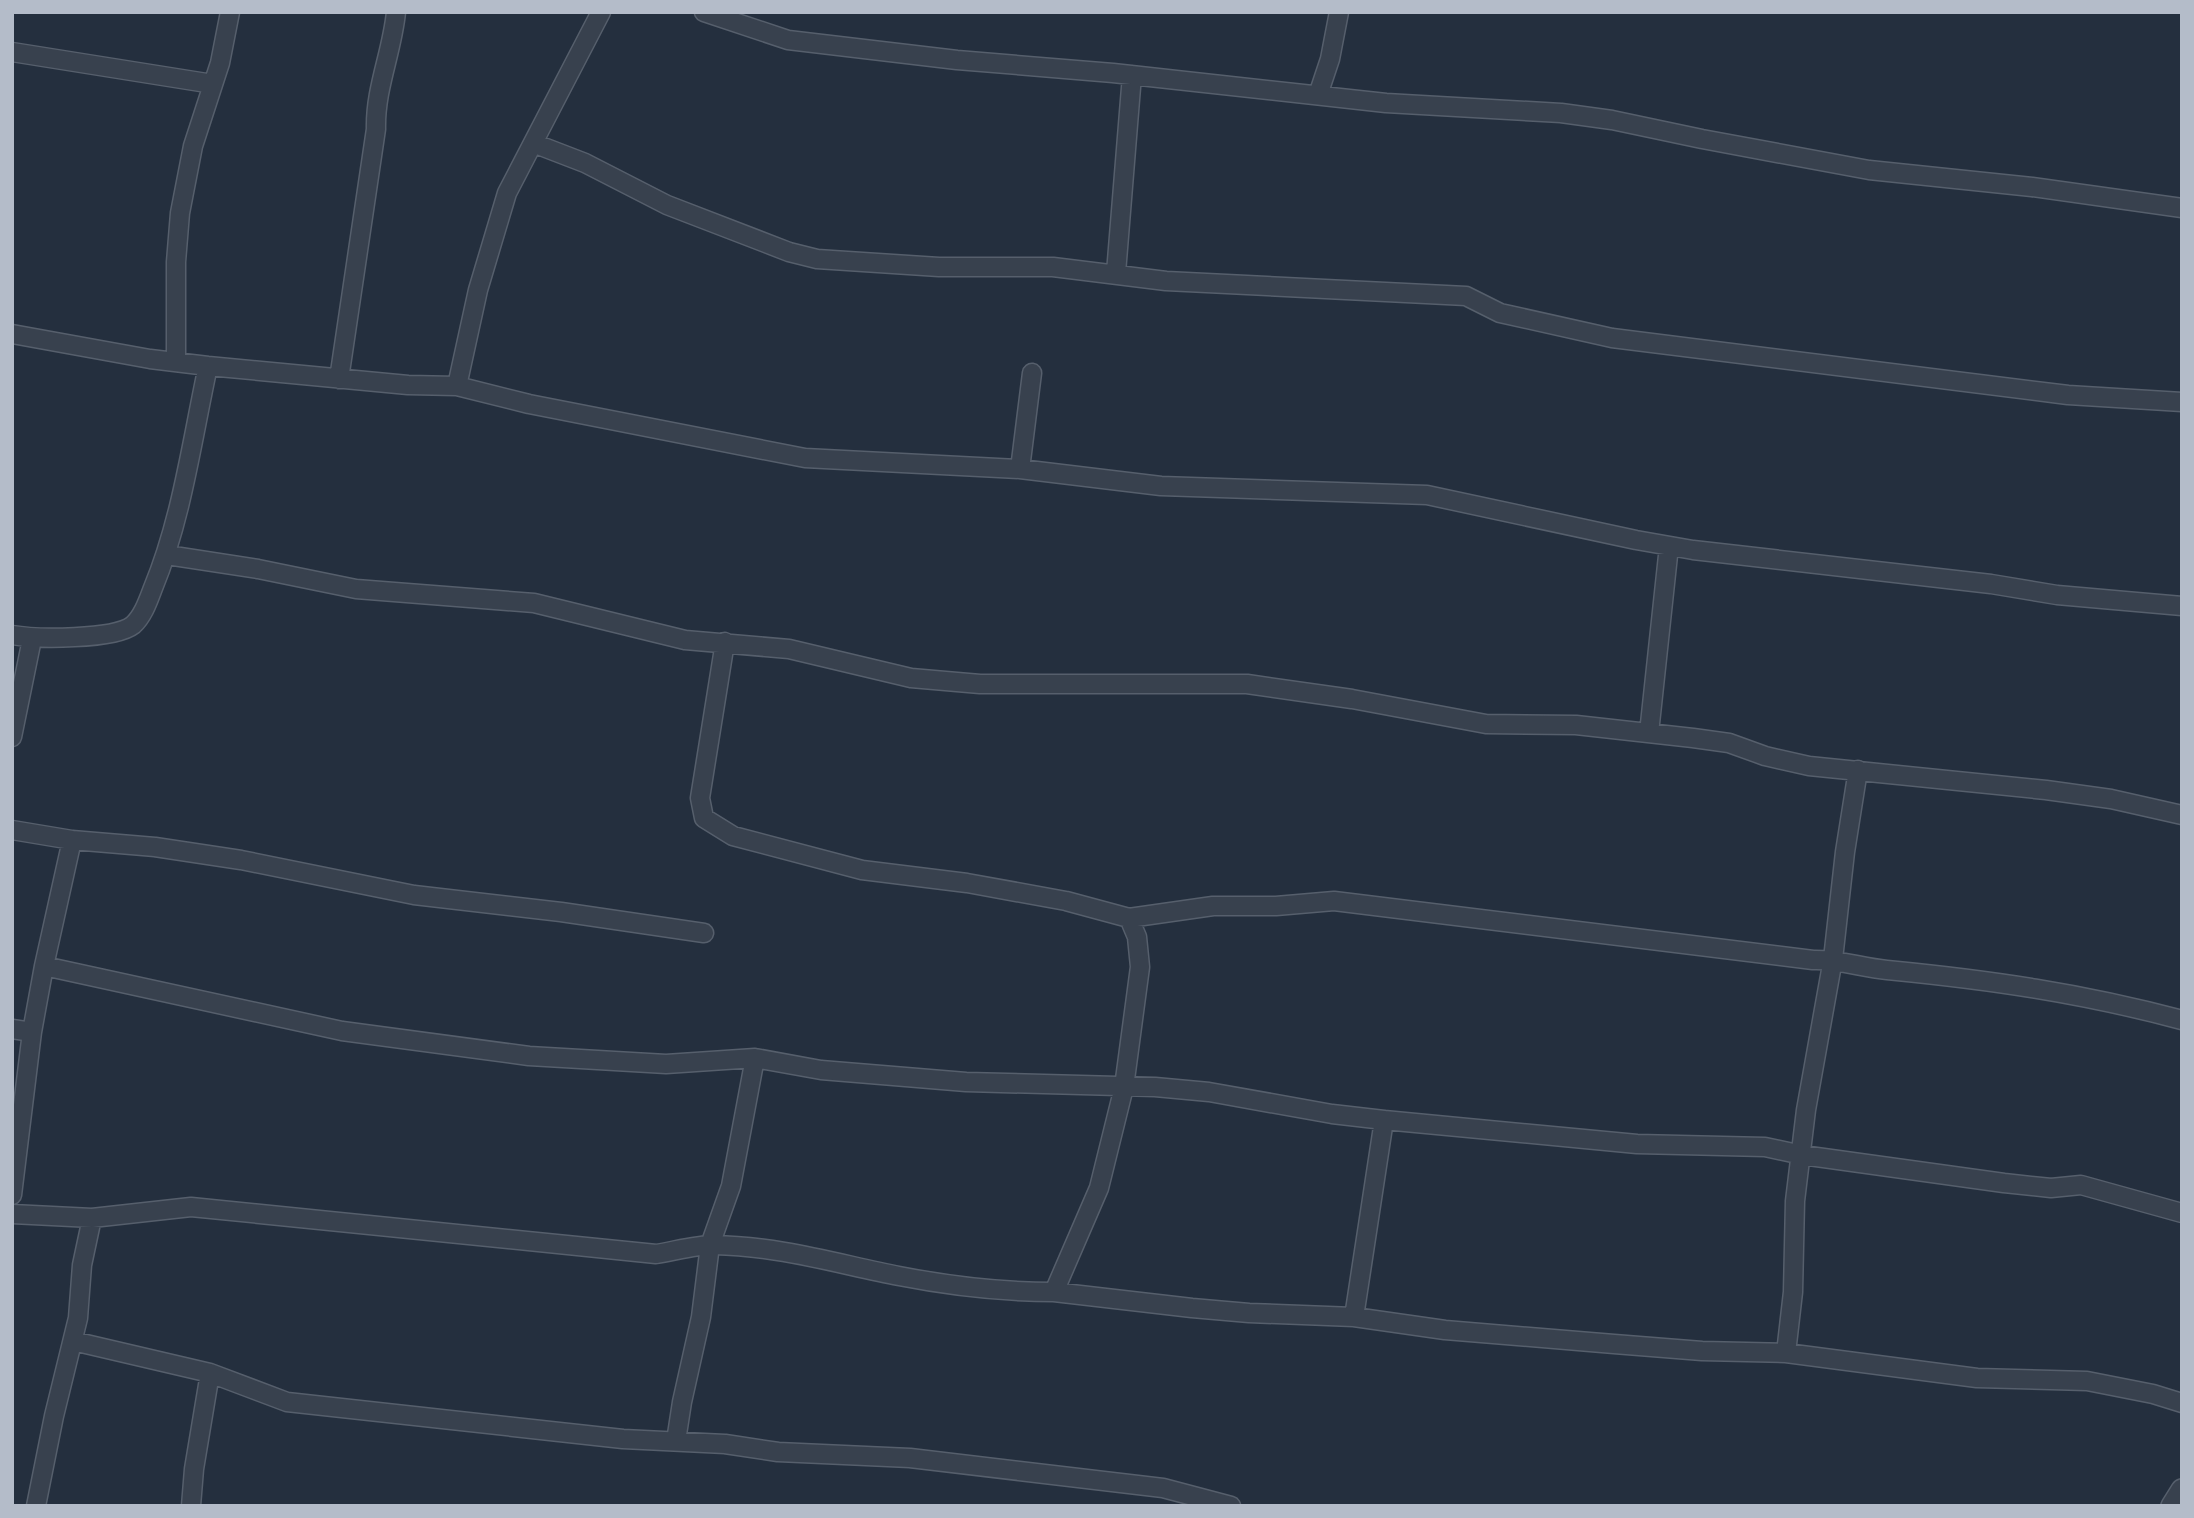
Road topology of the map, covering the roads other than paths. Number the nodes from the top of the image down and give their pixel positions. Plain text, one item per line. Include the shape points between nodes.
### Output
1 (230, 12) edge
2 (396, 12) edge
3 (601, 12) edge
4 (704, 12) edge
5 (1339, 12) edge
6 (12, 52) edge
7 (1132, 75) junction
8 (212, 85) junction
9 (1318, 95) junction
10 (533, 143) junction
11 (2182, 208) edge
12 (1116, 273) junction
13 (12, 334) edge
14 (176, 362) junction
15 (208, 366) junction
16 (1032, 373) dead end
17 (338, 379) junction
18 (457, 386) junction
19 (2182, 402) edge
20 (1020, 469) junction
21 (1669, 546) junction
22 (167, 555) junction
23 (2182, 606) edge
24 (12, 635) edge
25 (32, 639) junction
26 (725, 642) junction
27 (1649, 733) junction
28 (12, 737) edge
29 (1858, 770) junction
30 (2182, 815) edge
31 (12, 830) edge
32 (72, 840) junction
33 (1129, 918) junction
34 (704, 933) dead end
35 (1833, 959) junction
36 (44, 966) junction
37 (2182, 1020) edge
38 (12, 1030) edge
39 (32, 1032) junction
40 (755, 1058) junction
41 (1124, 1087) junction
42 (1384, 1120) junction
43 (1802, 1155) junction
44 (12, 1195) edge
45 (2182, 1213) edge
46 (12, 1214) edge
47 (92, 1218) junction
48 (710, 1245) junction
49 (1054, 1292) junction
50 (1354, 1317) junction
51 (73, 1341) junction
52 (1786, 1353) junction
53 (209, 1373) junction
54 (2182, 1404) edge
55 (676, 1441) junction
56 (2182, 1490) edge
57 (36, 1506) edge
58 (191, 1506) edge
59 (1231, 1506) edge
60 (2172, 1506) edge

1 - 8 street
2 - 17 street via 375,104 376,129
3 - 10 street
4 - 7 street via 788,40
5 - 9 street
6 - 8 street
7 - 9 street
7 - 12 street
8 - 14 street via 192,146 180,213
9 - 11 street via 1428,107 1561,113 1869,170
10 - 12 street via 585,163 667,205 817,259
10 - 18 street via 507,193 493,235
12 - 19 street via 1246,287 1466,296 1500,313 1612,338 2068,395
13 - 14 street
14 - 15 street
15 - 17 street
15 - 22 street
16 - 20 street
17 - 18 street
18 - 20 street via 774,454
20 - 21 street via 1161,486 1427,495
21 - 23 street via 2057,595
21 - 27 street
22 - 25 street via 144,611 132,625 101,635
22 - 26 street via 356,589 534,603 684,640
24 - 25 street
25 - 28 street
26 - 27 street via 789,649 911,678 980,684 1247,684 1486,724 1576,725
26 - 33 street via 700,798 704,818 733,836 862,870 1054,898
27 - 29 street via 1729,743 1809,766
29 - 30 street via 2046,790
29 - 35 street
31 - 32 street
32 - 34 street via 155,846 414,895
32 - 36 street
33 - 35 street via 1213,906 1334,901
33 - 41 street via 1137,937 1140,967
35 - 37 street via 1878,969 2034,987
35 - 43 street
36 - 39 street
36 - 40 street via 342,1031 530,1056 666,1064
38 - 39 street
39 - 44 street
40 - 41 street via 821,1070 954,1082
40 - 48 street via 731,1185
41 - 42 street via 1209,1092
41 - 49 street via 1099,1188
42 - 43 street via 1637,1144 1765,1147
42 - 50 street
43 - 45 street via 2051,1188 2081,1185
43 - 52 street
46 - 47 street
47 - 48 street via 191,1207 656,1254
47 - 51 street
48 - 49 street via 788,1252 966,1287
48 - 55 street
49 - 50 street via 1226,1311
50 - 52 street via 1587,1342
51 - 53 street
51 - 57 street
52 - 54 street via 1977,1378 2087,1381
53 - 55 street via 286,1402
53 - 58 street
55 - 59 street via 910,1458 1163,1488
56 - 60 street

